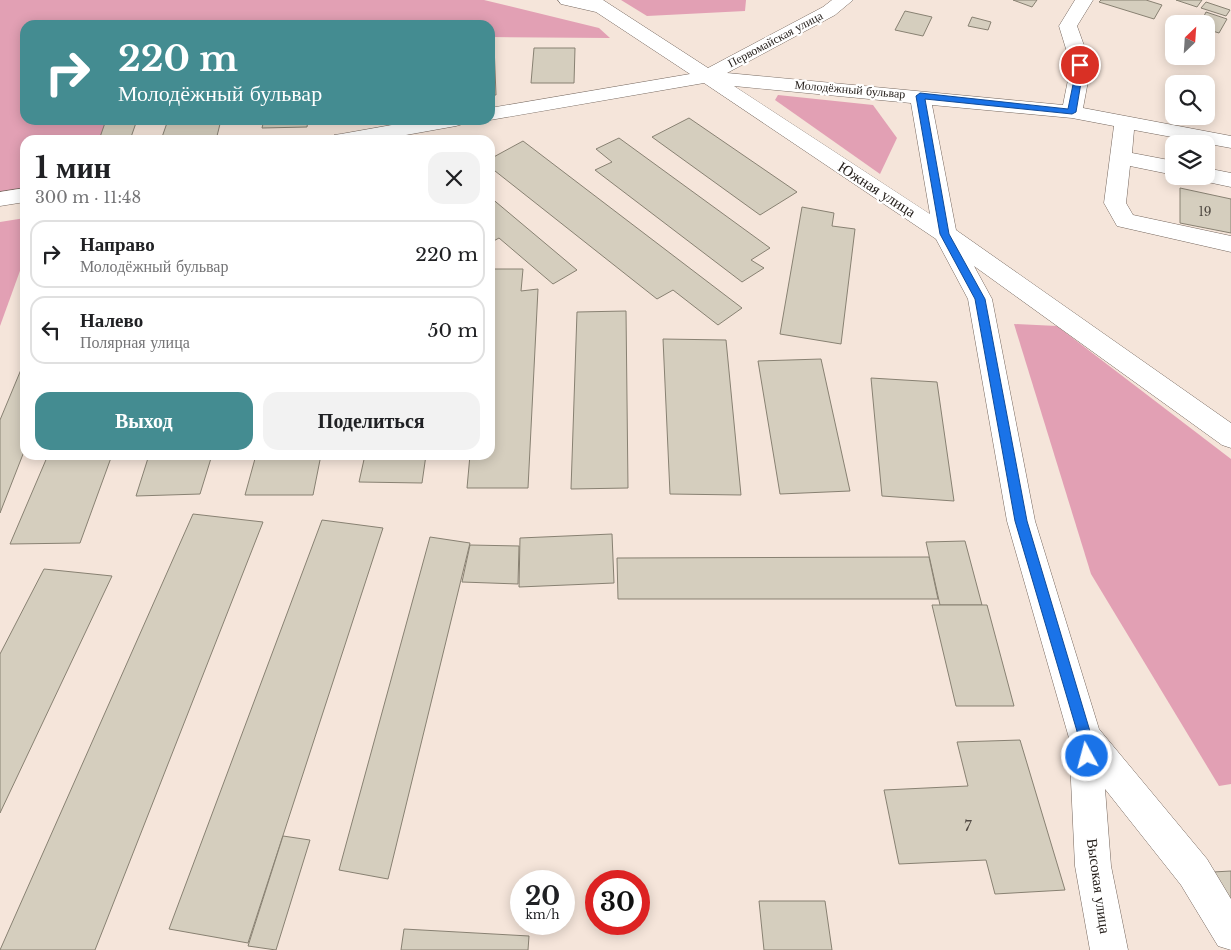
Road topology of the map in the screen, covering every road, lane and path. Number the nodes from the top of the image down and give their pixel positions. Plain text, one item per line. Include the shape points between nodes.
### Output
1 (567, 0) edge
2 (1084, 0) edge
3 (598, 4) edge
4 (830, 4) edge
5 (706, 77) junction
6 (920, 96) junction
7 (1072, 112) junction
8 (495, 113) edge
9 (1125, 120) junction
10 (427, 125) edge
11 (370, 135) edge
12 (1231, 142) edge
13 (1120, 157) junction
14 (1165, 166) edge
15 (1215, 177) edge
16 (1231, 180) edge
17 (20, 196) edge
18 (0, 199) edge
19 (945, 234) junction
20 (1231, 244) edge
21 (1231, 437) edge
22 (1086, 738) junction
23 (1231, 933) edge
24 (1109, 950) edge

1 - 3 street
2 - 7 street via 1068,26 1080,65
3 - 5 street, Южная улица
4 - 5 street, Первомайская улица
5 - 6 street, Молодёжный бульвар
5 - 8 street
5 - 19 street, Южная улица
6 - 7 street, Молодёжный бульвар
6 - 19 street, Высокая улица
7 - 9 street, Молодёжный бульвар
9 - 12 street, Молодёжный бульвар
9 - 13 street
10 - 11 street
13 - 14 street
13 - 20 street via 1115,203 1125,221
15 - 16 street
17 - 18 street
19 - 21 street, Южная улица
19 - 22 street, Высокая улица via 980,299 1021,521
22 - 23 street via 1194,872
22 - 24 street, Высокая улица via 1093,866

